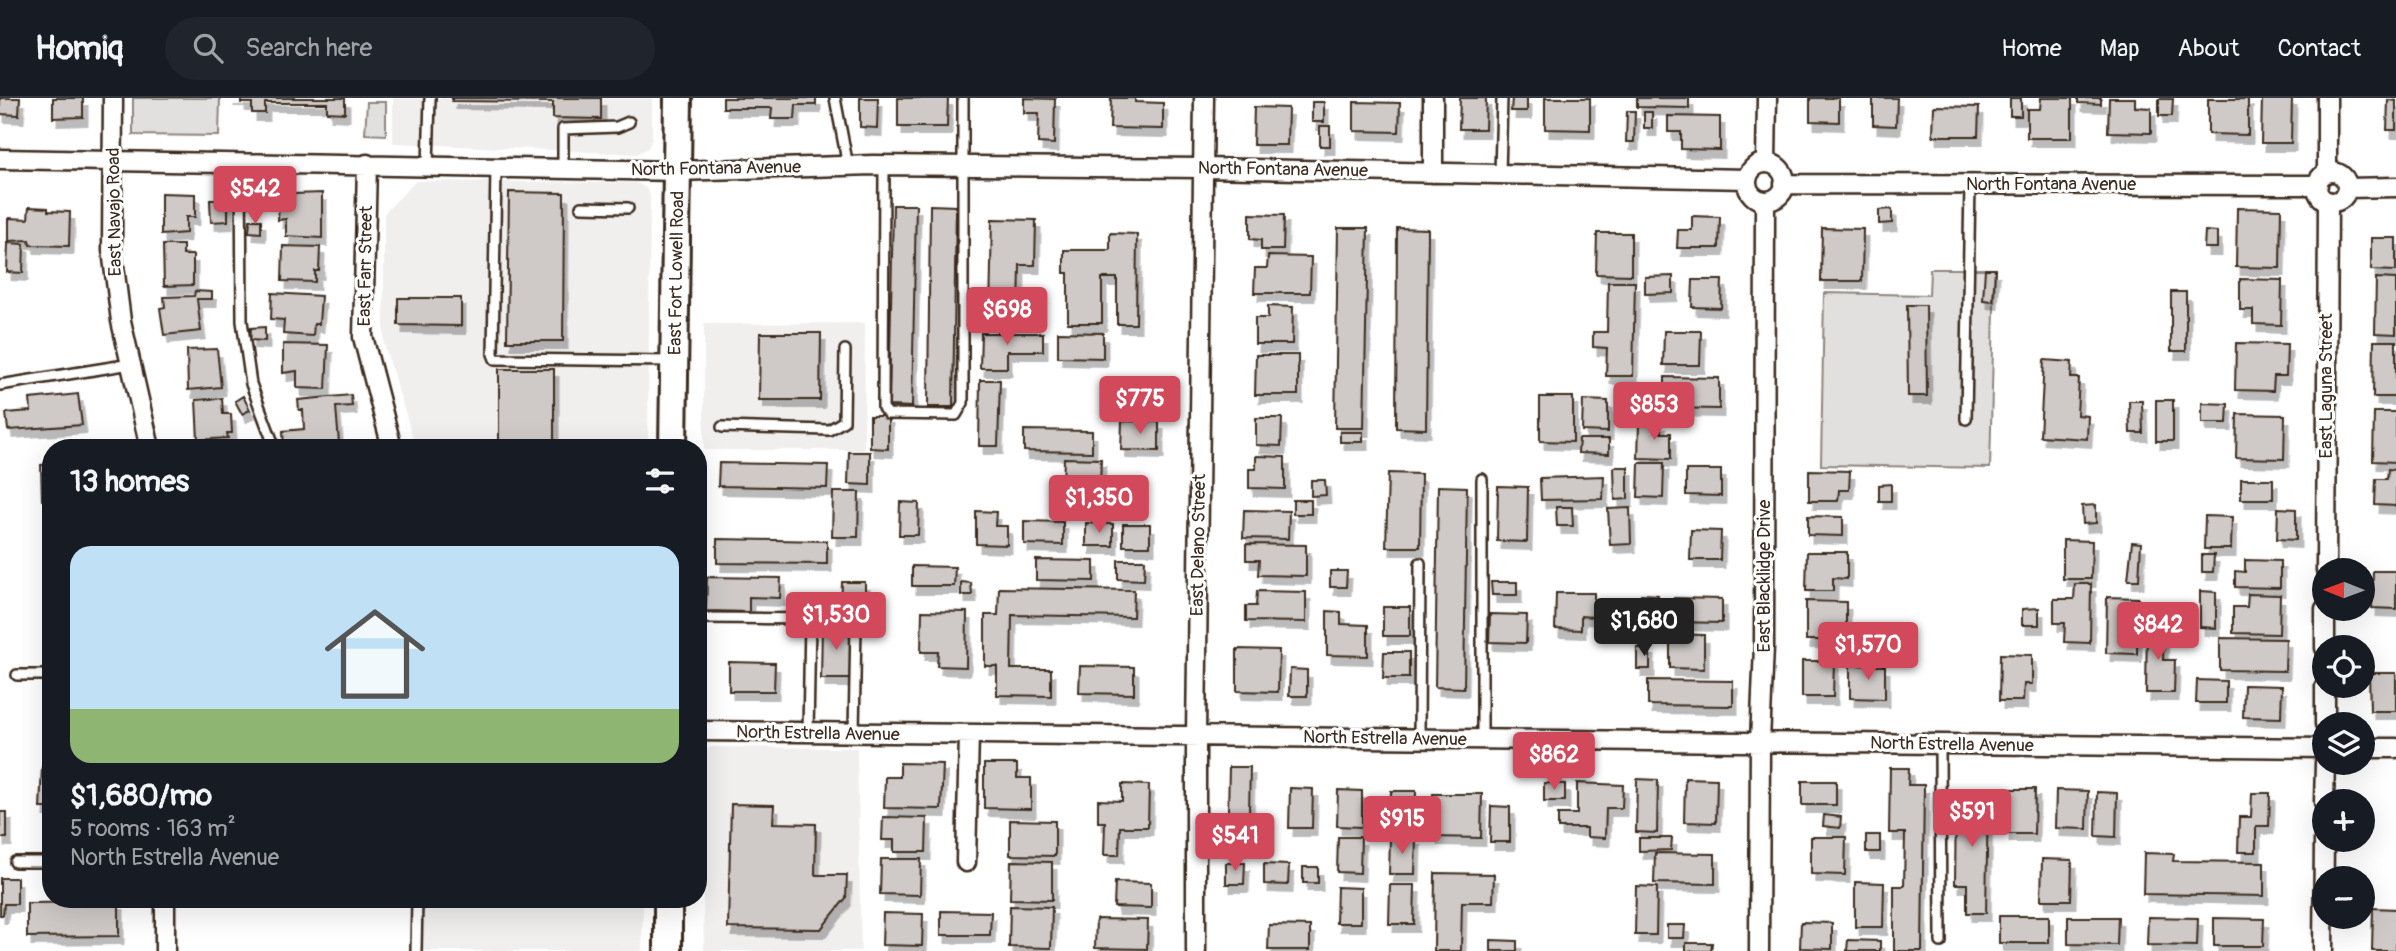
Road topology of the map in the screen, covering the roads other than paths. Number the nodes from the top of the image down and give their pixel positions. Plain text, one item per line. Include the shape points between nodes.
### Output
1 (113, 98) edge
2 (430, 98) edge
3 (678, 98) edge
4 (835, 98) edge
5 (963, 98) edge
6 (1204, 98) edge
7 (1433, 98) edge
8 (1502, 98) edge
9 (1767, 98) edge
10 (2327, 98) edge
11 (629, 122) dead end
12 (0, 159) edge
13 (112, 160) junction
14 (241, 163) junction
15 (1766, 163) junction
16 (367, 164) junction
17 (884, 165) junction
18 (428, 166) junction
19 (848, 166) junction
20 (964, 166) junction
21 (496, 167) junction
22 (563, 168) junction
23 (1203, 168) junction
24 (678, 171) junction
25 (1433, 173) junction
26 (1500, 174) junction
27 (1747, 179) junction
28 (2322, 179) junction
29 (1784, 184) junction
30 (1970, 184) junction
31 (2396, 187) edge
32 (2347, 188) junction
33 (1765, 201) junction
34 (2328, 201) junction
35 (581, 207) dead end
36 (628, 208) dead end
37 (845, 350) dead end
38 (675, 361) junction
39 (131, 364) junction
40 (0, 385) edge
41 (1966, 419) dead end
42 (722, 427) dead end
43 (148, 439) edge
44 (272, 439) edge
45 (390, 439) edge
46 (673, 439) edge
47 (1482, 479) dead end
48 (2326, 558) edge
49 (1420, 563) dead end
50 (707, 618) edge
51 (810, 620) junction
52 (18, 675) dead end
53 (42, 675) edge
54 (707, 732) edge
55 (808, 733) junction
56 (854, 733) junction
57 (969, 734) junction
58 (1196, 736) junction
59 (1419, 738) junction
60 (1482, 739) junction
61 (1760, 742) junction
62 (1940, 744) junction
63 (2312, 748) edge
64 (2375, 748) edge
65 (2396, 748) edge
66 (2324, 852) edge
67 (15, 862) dead end
68 (42, 862) edge
69 (966, 862) dead end
70 (165, 908) edge
71 (417, 908) edge
72 (668, 908) edge
73 (1941, 942) dead end
74 (164, 951) edge
75 (416, 951) edge
76 (667, 951) edge
77 (1196, 951) edge
78 (1759, 951) edge
79 (2323, 951) edge

1 - 13 street, East Navajo Road
2 - 18 lane
3 - 24 main road, East Fort Lowell Road
4 - 19 lane
5 - 20 lane
6 - 23 street, East Delano Street
7 - 25 street
8 - 26 lane
9 - 15 street
10 - 28 street
11 - 22 lane via 617,127 563,129
12 - 13 street, North Fontana Avenue
13 - 14 street, North Fontana Avenue
13 - 39 street, East Navajo Road via 112,250
14 - 16 street, North Fontana Avenue
14 - 44 lane via 242,321 251,384
15 - 27 street via 1755,166
15 - 29 street via 1779,168
16 - 18 street, North Fontana Avenue
16 - 45 street, East Farr Street via 363,337
17 - 19 street, North Fontana Avenue
17 - 20 street, North Fontana Avenue
17 - 20 lane via 883,408 888,414 956,415 963,403
18 - 21 street, North Fontana Avenue
19 - 24 street, North Fontana Avenue
20 - 23 street, North Fontana Avenue
21 - 22 street, North Fontana Avenue
21 - 38 lane via 495,359
22 - 24 street, North Fontana Avenue
23 - 25 street, North Fontana Avenue
23 - 58 street, East Delano Street
24 - 38 main road, East Fort Lowell Road
25 - 26 street, North Fontana Avenue
26 - 27 street, North Fontana Avenue
27 - 33 street via 1752,196
28 - 30 street, North Fontana Avenue
28 - 32 street via 2333,172 2342,175
28 - 34 street via 2319,192
29 - 30 street, North Fontana Avenue
29 - 33 street via 1776,199
30 - 41 lane
31 - 32 street
32 - 34 street via 2344,197
33 - 61 street, East Blacklidge Drive
34 - 48 street, East Laguna Street
35 - 36 lane
37 - 42 lane via 844,421 829,430
38 - 46 main road, East Fort Lowell Road
39 - 40 lane
39 - 43 street, East Navajo Road
47 - 60 lane
49 - 59 lane
50 - 51 lane
51 - 55 lane
51 - 56 lane via 856,624
52 - 53 lane
54 - 55 street, North Estrella Avenue
55 - 56 street, North Estrella Avenue
56 - 57 street, North Estrella Avenue
57 - 58 street, North Estrella Avenue
57 - 69 street
58 - 59 street, North Estrella Avenue
58 - 77 street, East Delano Street
59 - 60 street, North Estrella Avenue
60 - 61 street, North Estrella Avenue
61 - 62 street, North Estrella Avenue
61 - 78 street, East Blacklidge Drive
62 - 63 street, North Estrella Avenue
62 - 73 lane
64 - 65 street
66 - 79 street
67 - 68 lane
70 - 74 street
71 - 75 lane
72 - 76 main road

